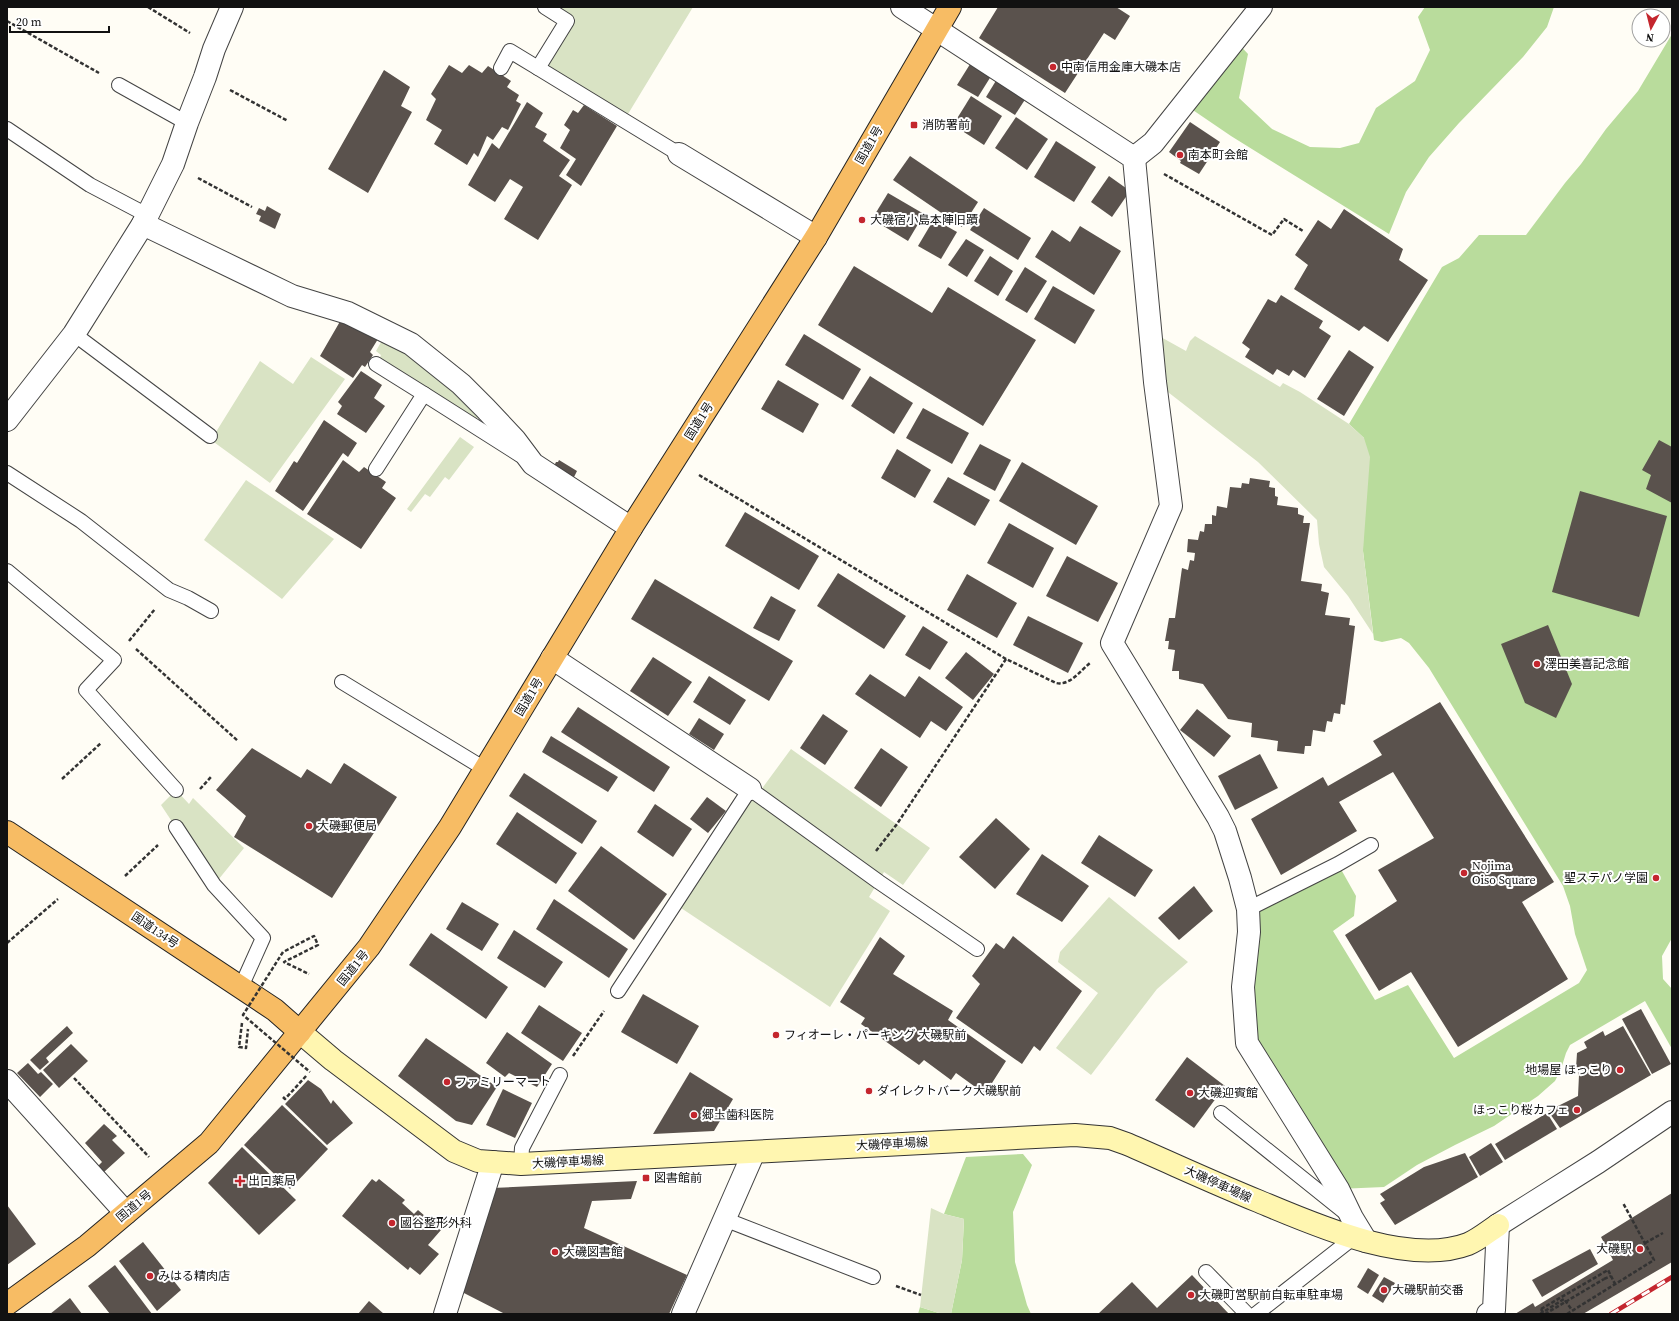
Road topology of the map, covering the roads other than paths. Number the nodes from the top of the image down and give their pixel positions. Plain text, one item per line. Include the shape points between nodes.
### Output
1 (232, 7) edge
2 (545, 7) edge
3 (902, 7) edge
4 (950, 7) edge
5 (1261, 7) edge
6 (937, 28) junction
7 (501, 68) dead end
8 (538, 68) junction
9 (119, 85) road end
10 (187, 123) junction
11 (7, 129) edge
12 (679, 154) joint
13 (1134, 158) junction
14 (145, 220) junction
15 (816, 237) junction
16 (74, 334) junction
17 (376, 364) dead end
18 (424, 394) junction
19 (7, 420) edge
20 (210, 436) dead end
21 (533, 464) junction
22 (376, 469) dead end
23 (7, 473) edge
24 (631, 528) junction
25 (7, 571) edge
26 (211, 611) dead end
27 (552, 658) junction
28 (342, 682) dead end
29 (485, 769) junction
30 (750, 789) junction
31 (176, 790) dead end
32 (176, 827) road end
33 (7, 832) edge
34 (1371, 845) dead end
35 (1248, 909) junction
36 (977, 949) dead end
37 (241, 987) junction
38 (618, 991) road end
39 (300, 1032) junction
40 (560, 1075) road end
41 (7, 1082) edge
42 (1672, 1112) edge
43 (1221, 1113) dead end
44 (754, 1152) junction
45 (493, 1162) junction
46 (522, 1164) junction
47 (126, 1214) junction
48 (724, 1219) junction
49 (1498, 1225) junction
50 (1357, 1232) junction
51 (1206, 1272) dead end
52 (873, 1277) road end
53 (7, 1304) edge
54 (445, 1314) edge
55 (683, 1314) edge
56 (1247, 1314) edge
57 (1256, 1314) edge
58 (1488, 1314) edge

1 - 10 street
2 - 8 lane via 567,20
3 - 6 street
4 - 6 highway, 国道1号
5 - 13 street via 1153,143
6 - 13 street
6 - 15 highway, 国道1号
7 - 8 lane via 510,51
8 - 12 lane
9 - 10 lane
10 - 14 street via 173,164
11 - 14 lane
12 - 15 street
13 - 35 street via 1155,382 1171,506 1112,643 1218,817 1227,838
14 - 16 street
14 - 21 street via 286,293 348,313 411,344 461,384 515,440
15 - 24 highway, 国道1号
16 - 19 street
16 - 20 lane
17 - 18 lane
18 - 21 lane
18 - 22 lane
21 - 24 street
23 - 26 lane via 81,521 169,590
24 - 27 highway, 国道1号
25 - 31 lane via 114,660 86,690
27 - 29 highway, 国道1号
27 - 30 street
28 - 29 lane
29 - 39 highway, 国道1号 via 450,827 369,947
30 - 36 lane
30 - 38 lane
32 - 37 lane via 214,885 263,938
33 - 37 highway, 国道134号
34 - 35 lane
35 - 50 street via 1249,932 1243,987 1247,1044 1338,1190
37 - 39 highway, 国道134号 via 275,1010
39 - 45 main road, 大磯停車場線 via 454,1151 478,1161
39 - 47 highway, 国道1号 via 209,1142
40 - 46 lane via 522,1148
41 - 47 street
42 - 49 street
43 - 50 lane
44 - 46 main road, 大磯停車場線
44 - 48 street
44 - 50 main road, 大磯停車場線 via 1075,1135 1110,1138 1325,1229
45 - 46 main road, 大磯停車場線
45 - 54 street
47 - 53 highway, 国道1号
48 - 52 lane
48 - 55 street
49 - 50 main road, 大磯停車場線 via 1468,1244 1427,1251 1402,1248
49 - 58 street via 1494,1310
50 - 57 lane
51 - 56 lane

